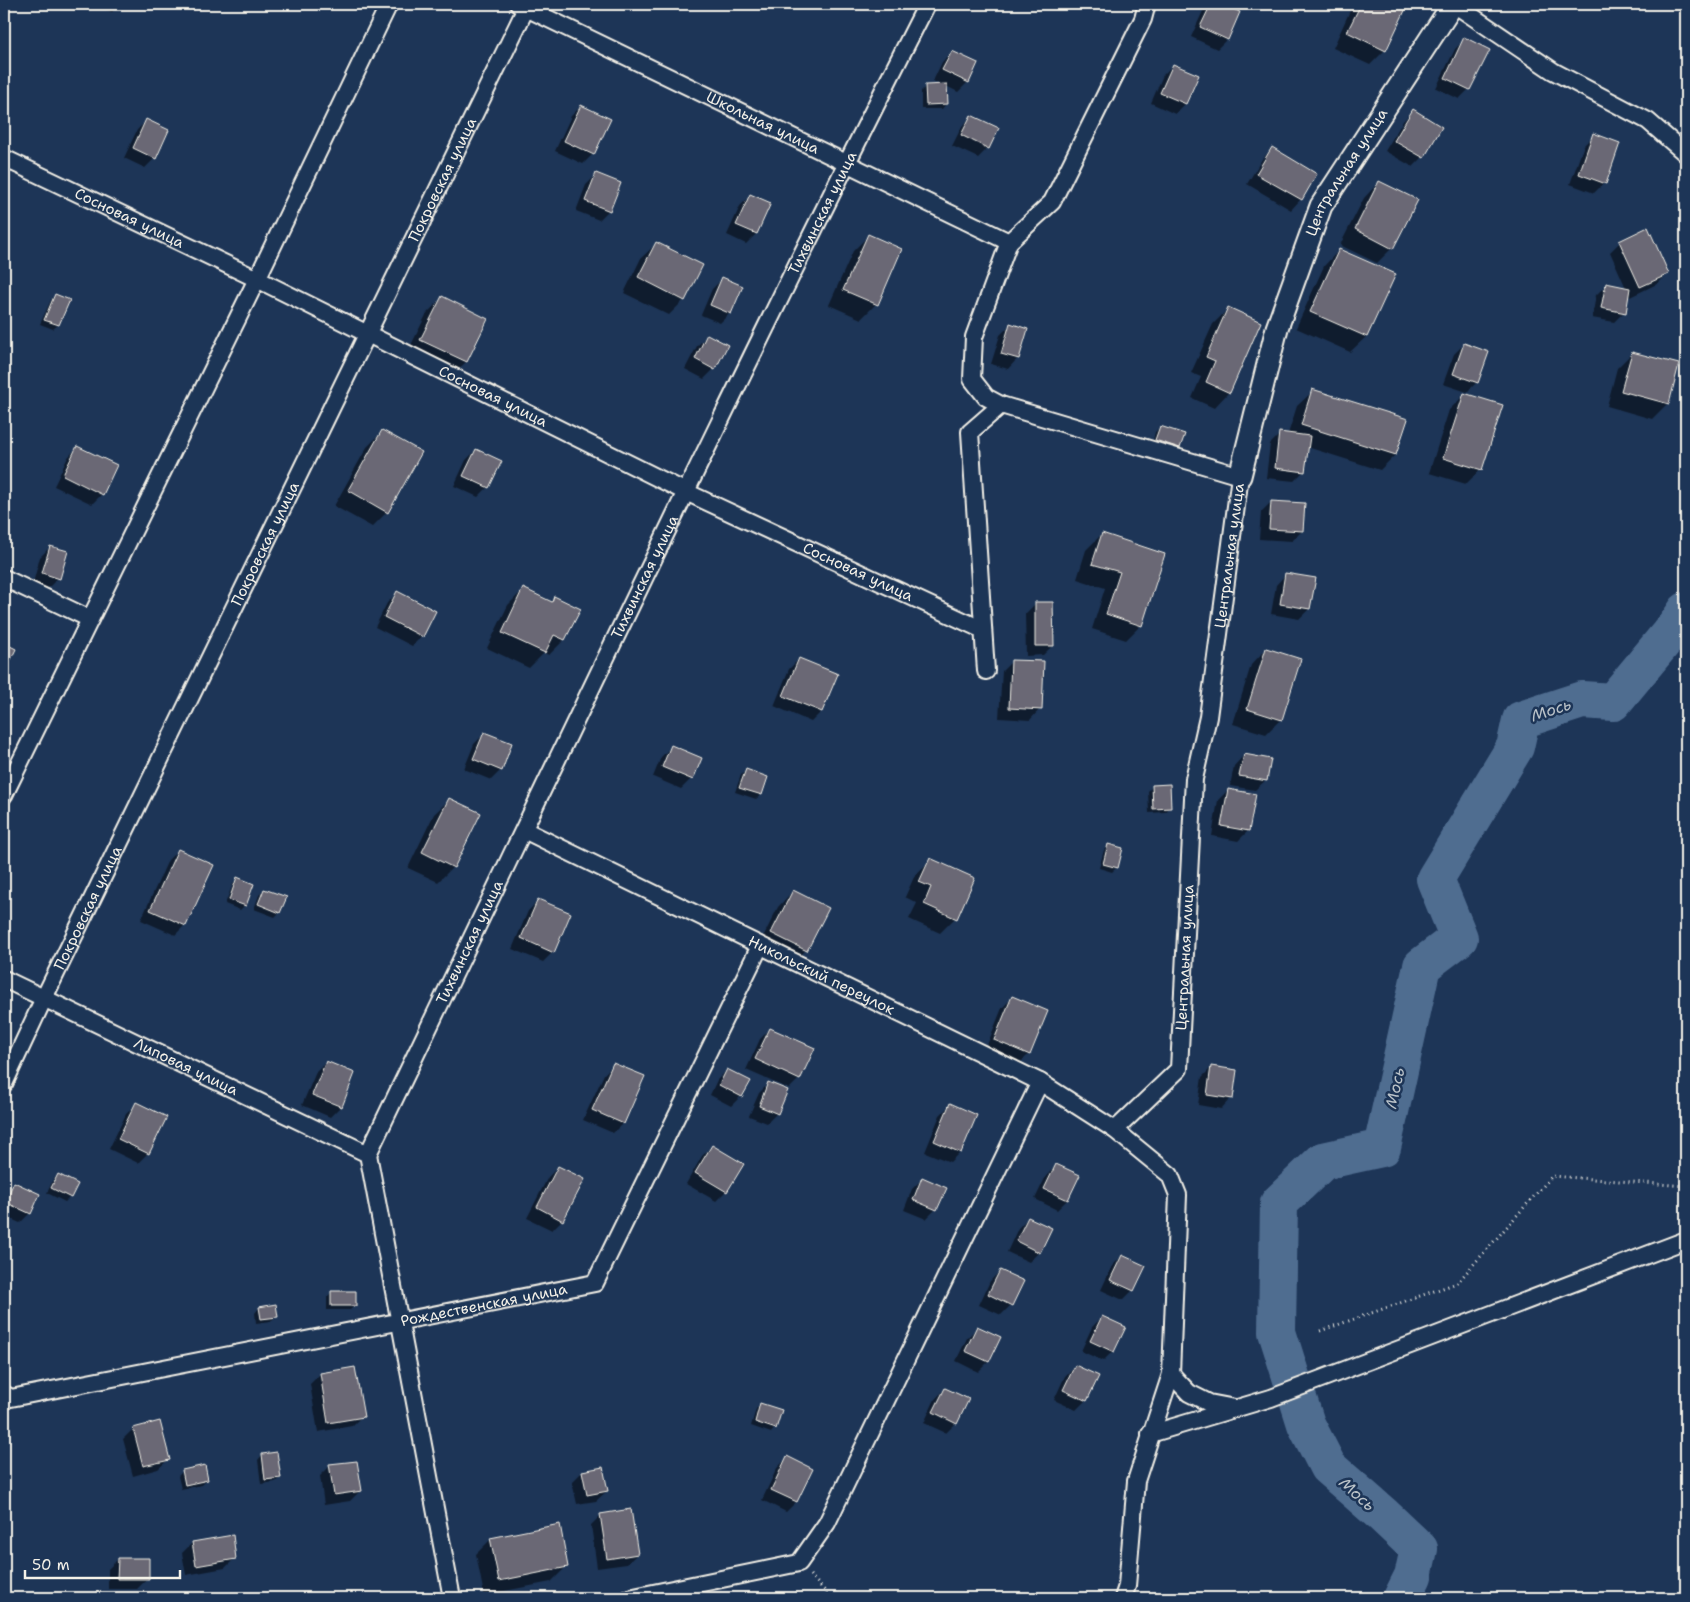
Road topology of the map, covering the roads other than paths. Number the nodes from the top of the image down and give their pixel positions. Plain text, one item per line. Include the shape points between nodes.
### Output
1 (389, 4) edge
2 (927, 4) edge
3 (1147, 4) edge
4 (1453, 4) edge
5 (524, 5) edge
6 (1686, 154) edge
7 (4, 158) edge
8 (846, 163) junction
9 (1009, 242) junction
10 (257, 278) junction
11 (368, 333) junction
12 (1000, 405) junction
13 (1240, 476) junction
14 (686, 492) junction
15 (4, 578) edge
16 (90, 619) junction
17 (983, 630) junction
18 (986, 671) dead end
19 (4, 795) edge
20 (524, 830) junction
21 (760, 946) junction
22 (4, 979) edge
23 (44, 998) junction
24 (1040, 1082) junction
25 (4, 1084) edge
26 (1115, 1130) junction
27 (368, 1154) junction
28 (1686, 1240) edge
29 (400, 1320) junction
30 (1171, 1374) junction
31 (4, 1394) edge
32 (1238, 1408) junction
33 (1150, 1434) junction
34 (452, 1598) edge
35 (629, 1598) edge
36 (1123, 1598) edge

1 - 10 street
2 - 8 street, Тихвинская улица
3 - 9 street via 1143,19 1052,202
4 - 6 street via 1553,71 1648,121
4 - 13 street, Центральная улица via 1321,206 1277,328
5 - 8 street, Школьная улица
5 - 11 street, Покровская улица
7 - 10 street, Сосновая улица
8 - 9 street, Школьная улица
8 - 14 street, Тихвинская улица
9 - 12 street via 974,337 972,379 986,397
10 - 11 street, Сосновая улица
10 - 16 street
11 - 14 street, Сосновая улица
11 - 23 street, Покровская улица
12 - 13 street
12 - 17 street via 970,432
13 - 26 street, Центральная улица via 1208,716 1194,779 1179,1069
14 - 17 street, Сосновая улица
14 - 20 street, Тихвинская улица
15 - 16 street
16 - 19 street
17 - 18 street
20 - 21 street, Никольский переулок
20 - 27 street, Тихвинская улица
21 - 24 street, Никольский переулок
21 - 29 street, Рождественская улица via 595,1284
22 - 23 street, Липовая улица
23 - 25 street, Покровская улица
23 - 27 street, Липовая улица
24 - 26 street, Никольский переулок
24 - 35 street via 827,1523 799,1563
26 - 30 street, Никольский переулок via 1170,1175 1178,1195
27 - 29 street
28 - 32 street
29 - 31 street, Рождественская улица via 11,1398
29 - 34 street
30 - 32 street via 1189,1393 1209,1403
30 - 33 street, Никольский переулок
32 - 33 street
33 - 36 street, Никольский переулок via 1136,1481 1128,1577

